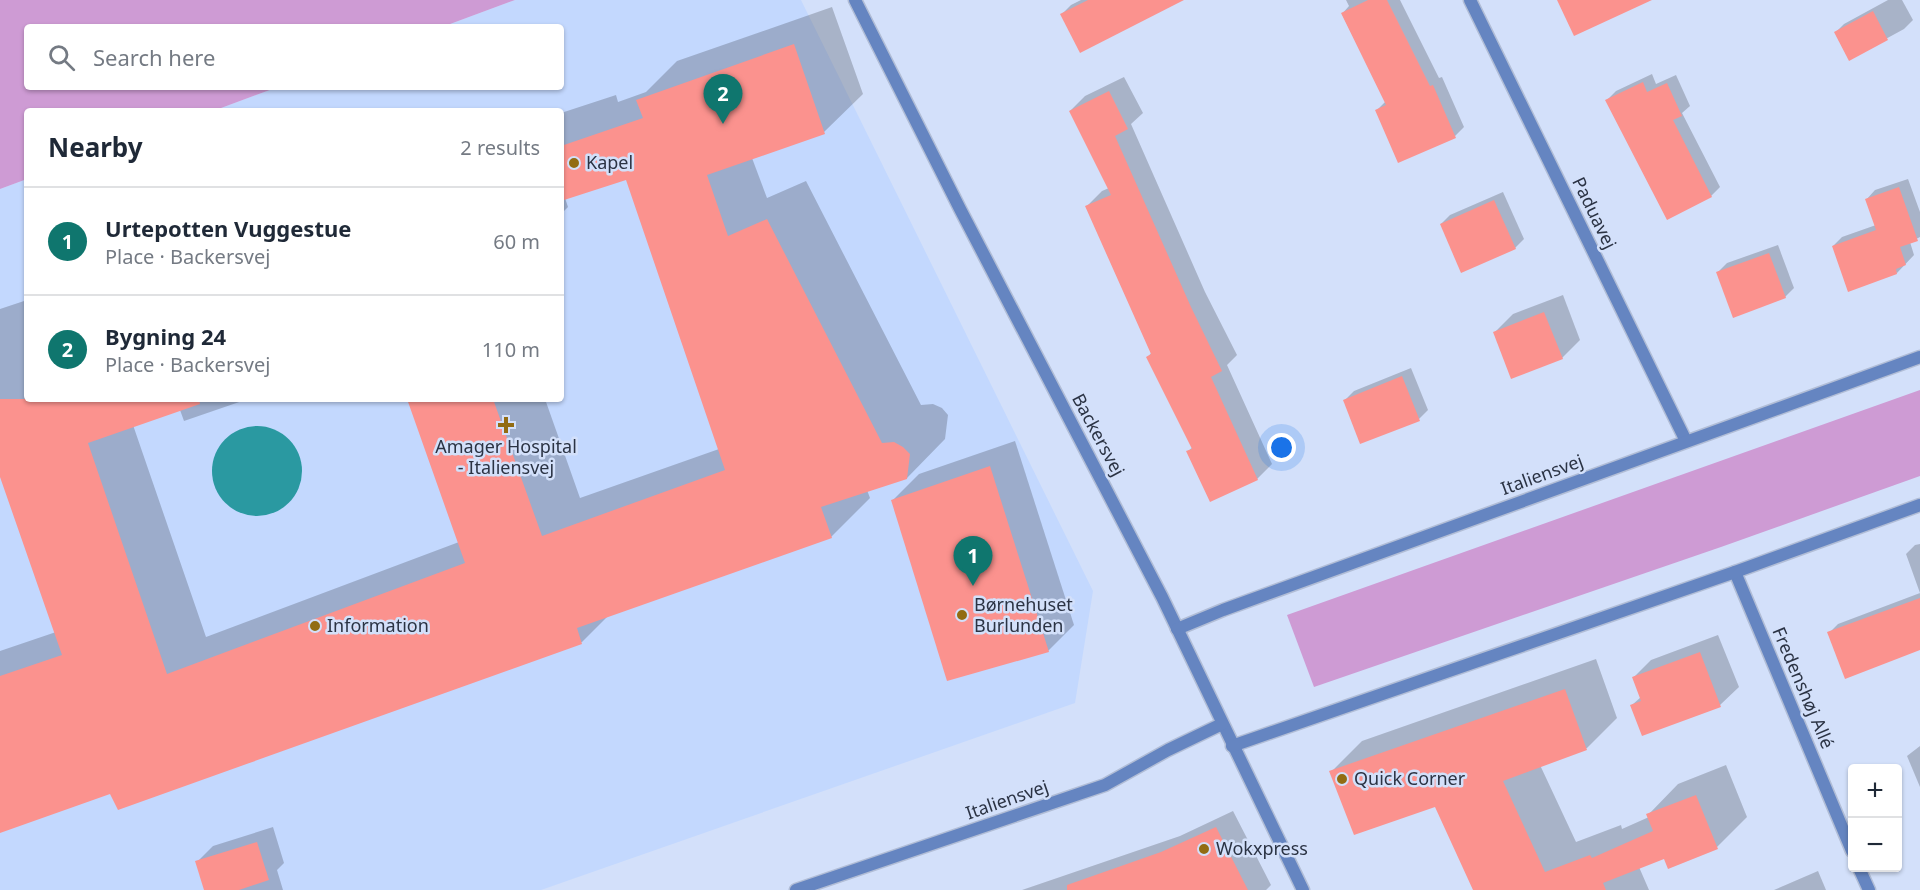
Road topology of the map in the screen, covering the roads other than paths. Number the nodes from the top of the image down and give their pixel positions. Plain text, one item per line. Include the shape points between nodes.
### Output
1 (855, 0) edge
2 (1470, 0) edge
3 (1920, 357) edge
4 (1686, 441) junction
5 (1920, 505) edge
6 (1735, 572) junction
7 (1177, 629) junction
8 (1222, 724) junction
9 (1232, 746) junction
10 (1848, 841) edge
11 (1861, 872) edge
12 (796, 890) edge
13 (1303, 890) edge
14 (1869, 890) edge

1 - 7 street, Backersvej
2 - 4 street, Paduavej
3 - 4 street, Italiensvej
4 - 7 street, Italiensvej
5 - 6 street
6 - 9 street
6 - 10 street, Fredenshøj Allé
7 - 8 street, Backersvej
8 - 9 street, Backersvej
8 - 12 street, Italiensvej via 1105,785
9 - 13 street, Backersvej
11 - 14 street

